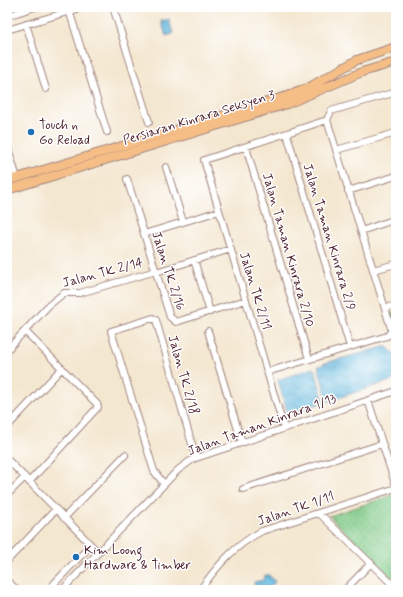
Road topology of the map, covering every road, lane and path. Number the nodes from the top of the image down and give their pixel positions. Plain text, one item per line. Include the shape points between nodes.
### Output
1 (35, 7) edge
2 (84, 7) edge
3 (113, 7) edge
4 (69, 9) edge
5 (7, 16) edge
6 (26, 24) junction
7 (7, 30) edge
8 (396, 48) edge
9 (396, 62) edge
10 (46, 89) dead end
11 (396, 92) edge
12 (327, 120) junction
13 (150, 122) dead end
14 (108, 132) dead end
15 (396, 133) edge
16 (287, 134) junction
17 (7, 145) edge
18 (246, 147) junction
19 (336, 150) junction
20 (166, 167) dead end
21 (60, 174) junction
22 (396, 176) edge
23 (17, 178) junction
24 (127, 179) dead end
25 (7, 181) edge
26 (7, 188) edge
27 (348, 191) junction
28 (219, 211) junction
29 (396, 220) edge
30 (183, 222) junction
31 (361, 231) junction
32 (144, 234) junction
33 (231, 249) junction
34 (194, 260) junction
35 (396, 264) edge
36 (373, 270) junction
37 (156, 271) junction
38 (246, 300) junction
39 (396, 305) edge
40 (385, 308) junction
41 (210, 312) junction
42 (25, 331) junction
43 (208, 331) dead end
44 (350, 347) junction
45 (7, 350) edge
46 (309, 359) junction
47 (62, 368) junction
48 (267, 372) junction
49 (396, 391) edge
50 (368, 400) junction
51 (7, 427) edge
52 (284, 428) junction
53 (242, 443) junction
54 (382, 444) junction
55 (125, 455) dead end
56 (196, 458) junction
57 (7, 459) edge
58 (27, 480) junction
59 (164, 484) junction
60 (396, 487) edge
61 (243, 489) dead end
62 (7, 495) edge
63 (56, 509) junction
64 (319, 513) junction
65 (64, 518) junction
66 (91, 545) junction
67 (98, 552) junction
68 (7, 561) edge
69 (371, 563) junction
70 (7, 581) edge
71 (396, 588) edge
72 (17, 590) edge
73 (48, 590) edge
74 (62, 590) edge
75 (200, 590) edge
76 (345, 590) edge

1 - 5 street
2 - 4 street
3 - 13 street
4 - 6 street
4 - 14 street
6 - 7 street
6 - 10 street
8 - 23 main road, Persiaran Kinrara Seksyen 3 via 366,57 306,89 286,96
9 - 21 main road, Persiaran Kinrara Seksyen 3 via 362,72 287,104
11 - 12 street via 331,111
12 - 16 street
12 - 19 street
15 - 19 street
16 - 18 street
16 - 44 street, Jalan Taman Kinrara 2/9
17 - 23 street
18 - 28 street, Jalan TK 2/11 via 204,160
18 - 46 street, Jalan Taman Kinrara 2/10
19 - 27 street
20 - 30 street
21 - 23 main road via 29,180
21 - 26 main road, Persiaran Kinrara Seksyen 3
22 - 27 street
23 - 25 main road, Persiaran Kinrara Seksyen 3
23 - 26 main road via 14,184
24 - 32 street, Jalan TK 2/16
27 - 31 street
28 - 30 street
28 - 33 street, Jalan TK 2/11
29 - 31 street
30 - 32 street
31 - 36 street
32 - 37 street, Jalan TK 2/16
33 - 34 street, Jalan TK 2/14
33 - 38 street, Jalan TK 2/11
34 - 37 street, Jalan TK 2/14
34 - 41 street
35 - 36 street
36 - 40 street
37 - 41 street, Jalan TK 2/16 via 173,320 176,322
37 - 42 street, Jalan TK 2/14 via 80,293 64,293
38 - 41 street, Jalan TK 2/16
38 - 48 street, Jalan TK 2/11
39 - 40 street
40 - 44 street via 391,332 387,336
42 - 45 street, Jalan TK 2/14
42 - 47 street
43 - 53 street
44 - 46 street
46 - 48 street
47 - 51 street
47 - 58 street via 98,404 97,409
48 - 52 street, Jalan TK 2/11
49 - 50 street, Jalan Taman Kinrara 1/13
50 - 52 street, Jalan Taman Kinrara 1/13
50 - 54 street
52 - 53 street, Jalan Taman Kinrara 1/13
53 - 56 street, Jalan Taman Kinrara 1/13
54 - 60 street
54 - 61 street
55 - 65 street
56 - 59 street, Jalan Taman Kinrara 1/13 via 178,470
56 - 59 street, Jalan TK 2/18 via 156,320 153,318 110,331 154,471
57 - 58 street
58 - 62 street
58 - 63 street
59 - 67 street, Jalan Taman Kinrara 1/13
60 - 64 street, Jalan TK 1/11
63 - 65 street
63 - 68 street
64 - 69 street
64 - 75 street, Jalan TK 1/11 via 253,536 218,565
65 - 66 street
66 - 67 street
66 - 73 street
67 - 74 street, Jalan Taman Kinrara 1/13
69 - 71 street
69 - 76 street
70 - 72 street

